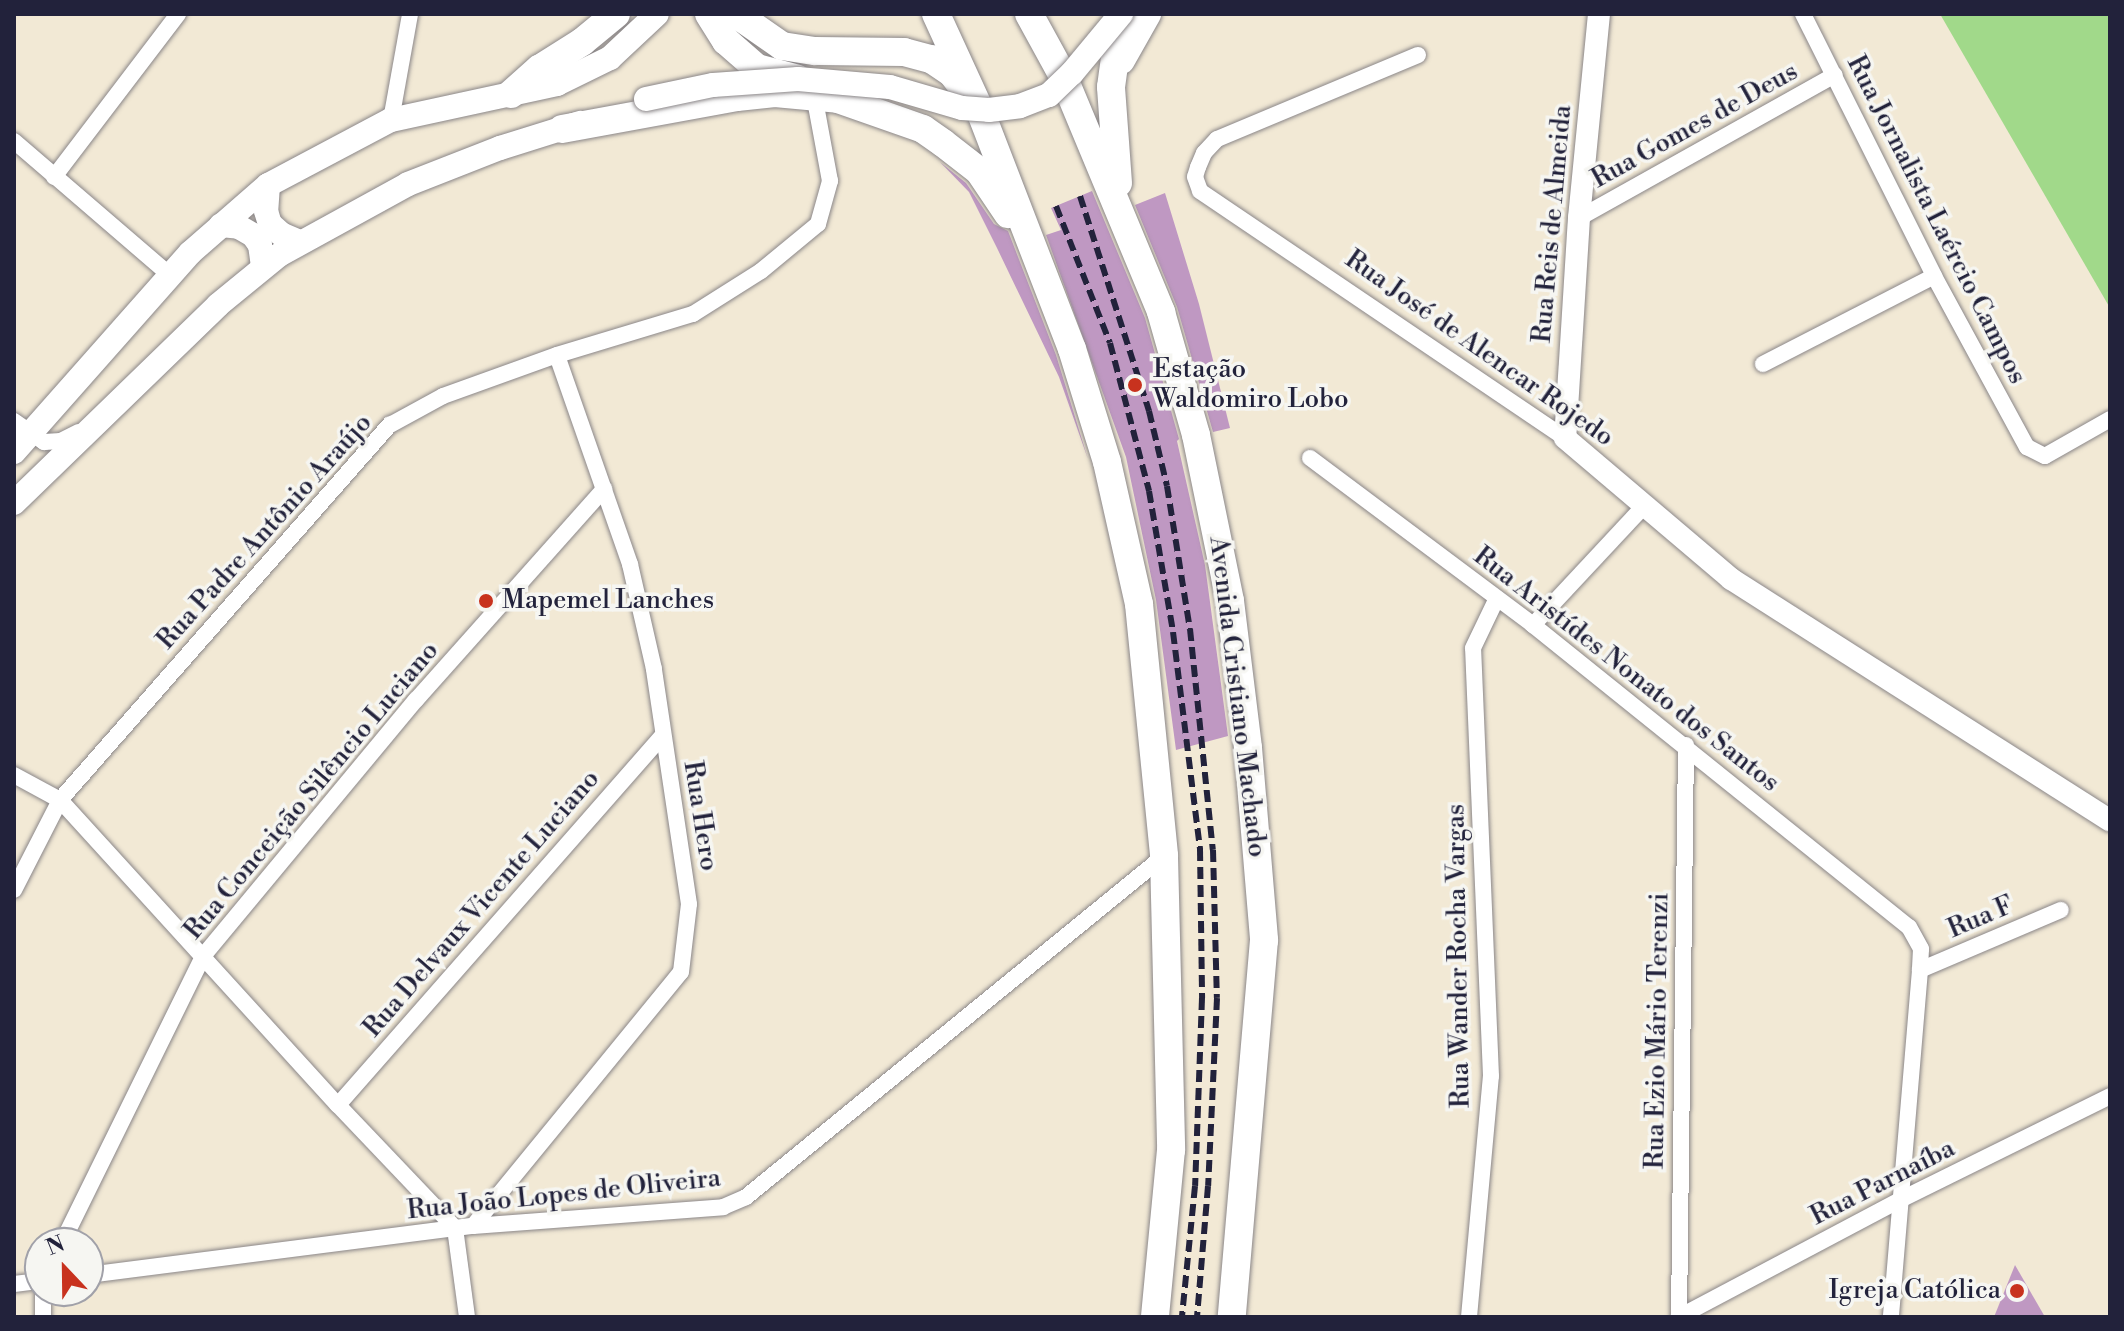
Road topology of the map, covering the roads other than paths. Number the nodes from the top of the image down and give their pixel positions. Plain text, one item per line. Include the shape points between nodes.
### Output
1 (178, 14) edge
2 (410, 14) edge
3 (616, 14) edge
4 (657, 14) edge
5 (709, 14) edge
6 (736, 14) edge
7 (936, 14) edge
8 (1029, 14) edge
9 (1104, 14) edge
10 (1121, 14) edge
11 (1147, 14) edge
12 (1599, 14) edge
13 (1803, 14) edge
14 (1418, 55) dead end
15 (1086, 56) junction
16 (1835, 75) junction
17 (806, 87) junction
18 (1111, 87) junction
19 (511, 94) junction
20 (979, 108) junction
21 (391, 120) junction
22 (562, 129) junction
23 (14, 141) edge
24 (54, 177) junction
25 (268, 185) junction
26 (1119, 208) junction
27 (1579, 218) junction
28 (221, 225) junction
29 (300, 242) junction
30 (1034, 252) junction
31 (263, 267) junction
32 (170, 275) junction
33 (1934, 276) junction
34 (557, 355) junction
35 (1763, 364) dead end
36 (109, 413) junction
37 (2110, 419) edge
38 (19, 436) edge
39 (1565, 438) junction
40 (1310, 458) dead end
41 (604, 489) junction
42 (14, 503) edge
43 (1644, 506) junction
44 (1497, 598) junction
45 (1533, 625) junction
46 (662, 736) junction
47 (1686, 745) junction
48 (14, 775) edge
49 (60, 800) junction
50 (2110, 820) edge
51 (1164, 856) junction
52 (14, 890) edge
53 (2061, 910) dead end
54 (204, 955) junction
55 (1920, 970) junction
56 (2110, 1096) edge
57 (338, 1105) junction
58 (1900, 1200) junction
59 (473, 1226) junction
60 (70, 1227) edge
61 (455, 1228) junction
62 (104, 1273) edge
63 (467, 1317) edge
64 (1155, 1317) edge
65 (1232, 1317) edge
66 (1469, 1317) edge
67 (1679, 1317) edge
68 (1891, 1317) edge

1 - 24 street
2 - 21 street
3 - 19 highway
4 - 19 main road via 610,58 557,84
5 - 17 highway via 726,41 757,68
6 - 20 highway via 782,46 904,52 931,59 952,73
7 - 20 highway
8 - 26 highway, Avenida Cristiano Machado via 1063,76
9 - 15 highway, bridge
10 - 15 main road, bridge
10 - 18 highway
11 - 18 highway
12 - 27 street, Rua Reis de Almeida
13 - 16 street, Rua Jornalista Laércio Campos
14 - 39 street, Rua José de Alencar Rojedo via 1217,139 1198,167 1200,191
15 - 17 main road, bridge via 1049,95 989,110 962,108 890,87
16 - 27 street, Rua Gomes de Deus
16 - 33 street, Rua Jornalista Laércio Campos
17 - 22 highway
17 - 22 main road, bridge via 713,85 646,99
17 - 30 highway via 923,129 943,143 979,171
17 - 34 street, Rua Padre Antônio Araújo via 830,181 818,224 761,271 693,314
18 - 26 highway
19 - 21 main road
20 - 30 highway
21 - 25 main road
22 - 29 main road via 408,184
23 - 24 street
24 - 32 street
25 - 28 main road
25 - 29 main road via 270,224
26 - 65 highway, Avenida Cristiano Machado via 1161,312 1196,435 1230,601 1248,748 1264,940
27 - 39 street, Rua Reis de Almeida
28 - 31 main road via 253,235 262,249
28 - 32 main road
29 - 31 main road
30 - 51 highway via 1070,343 1107,462 1139,604
31 - 36 main road
32 - 38 main road
33 - 35 street
33 - 37 street, Rua Jornalista Laércio Campos via 2027,447 2045,456
34 - 41 street, Rua Hero
34 - 49 street, Rua Padre Antônio Araújo via 443,396 390,425
36 - 38 street via 61,441
36 - 42 main road
39 - 43 street, Rua José de Alencar Rojedo
40 - 44 street, Rua Aristídes Nonato dos Santos
41 - 46 street, Rua Hero via 630,564 654,669
41 - 54 street, Rua Conceição Silêncio Luciano via 416,700
43 - 45 street
43 - 50 street, Rua José de Alencar Rojedo via 1731,579
44 - 45 street, Rua Aristídes Nonato dos Santos
44 - 66 street, Rua Wander Rocha Vargas via 1473,648 1491,1076
45 - 47 street, Rua Aristídes Nonato dos Santos
46 - 57 street, Rua Delvaux Vicente Luciano
46 - 59 street, Rua Hero via 689,904 681,972
47 - 55 street, Rua Aristídes Nonato dos Santos via 1909,927 1921,949
47 - 67 street, Rua Ezio Mário Terenzi
48 - 49 street
49 - 52 street, Rua Padre Antônio Araújo
49 - 54 street
51 - 59 street, Rua João Lopes de Oliveira via 746,1197 723,1207
51 - 64 highway via 1171,1150
53 - 55 street, Rua F
54 - 57 street
54 - 60 street, Rua Conceição Silêncio Luciano
55 - 58 street
56 - 58 street, Rua Parnaíba
57 - 61 street
58 - 67 street, Rua Parnaíba
58 - 68 street
59 - 61 street, Rua João Lopes de Oliveira
61 - 62 street, Rua João Lopes de Oliveira
61 - 63 street

